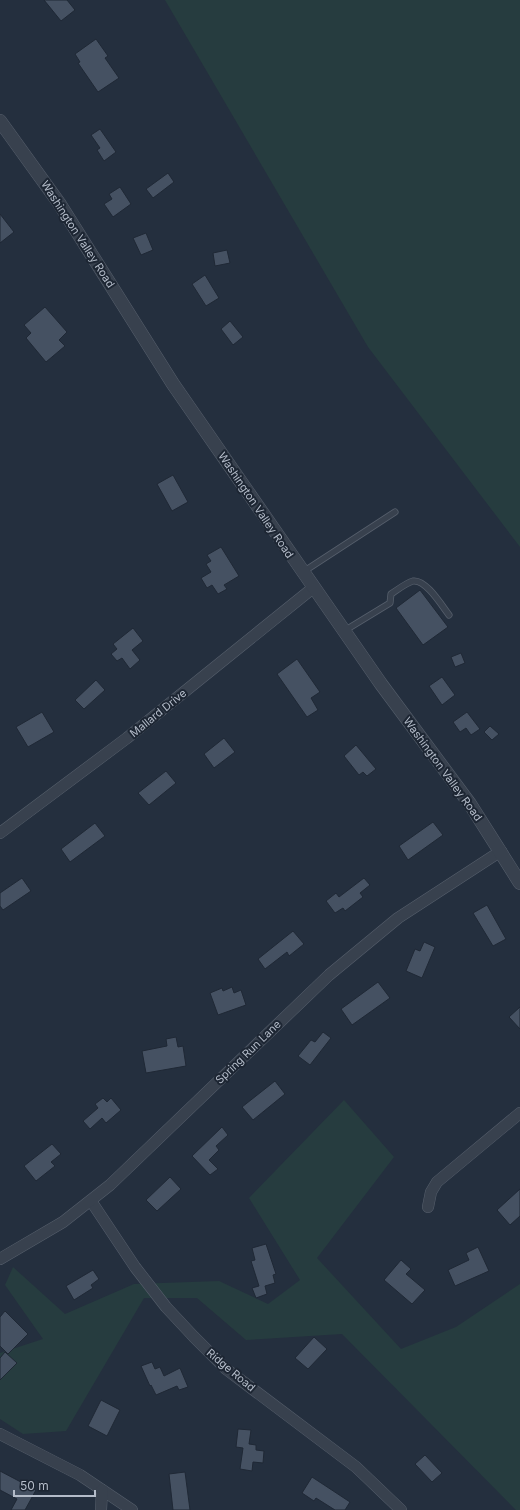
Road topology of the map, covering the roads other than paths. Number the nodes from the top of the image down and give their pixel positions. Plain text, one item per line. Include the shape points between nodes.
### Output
1 (0, 121) edge
2 (395, 512) dead end
3 (303, 572) junction
4 (313, 588) junction
5 (449, 615) dead end
6 (344, 632) junction
7 (0, 833) edge
8 (501, 851) junction
9 (520, 883) edge
10 (520, 1113) edge
11 (91, 1201) junction
12 (428, 1207) dead end
13 (0, 1259) edge
14 (0, 1434) edge
15 (102, 1490) junction
16 (101, 1510) edge
17 (132, 1510) edge
18 (401, 1510) edge

1 - 3 street, Washington Valley Road via 58,203 173,384
2 - 3 lane
3 - 4 street, Washington Valley Road
4 - 6 street, Washington Valley Road
4 - 7 street, Mallard Drive via 127,738
5 - 6 lane via 425,585 415,581 391,594 390,604
6 - 8 street, Washington Valley Road via 470,804
8 - 9 street, Washington Valley Road
8 - 11 street, Spring Run Lane via 398,918 329,975
10 - 12 street via 437,1182 431,1192
11 - 13 street, Spring Run Lane via 63,1222
11 - 18 street, Ridge Road via 135,1267 166,1307 226,1369 356,1467
14 - 15 street via 80,1475
15 - 16 street
15 - 17 street

